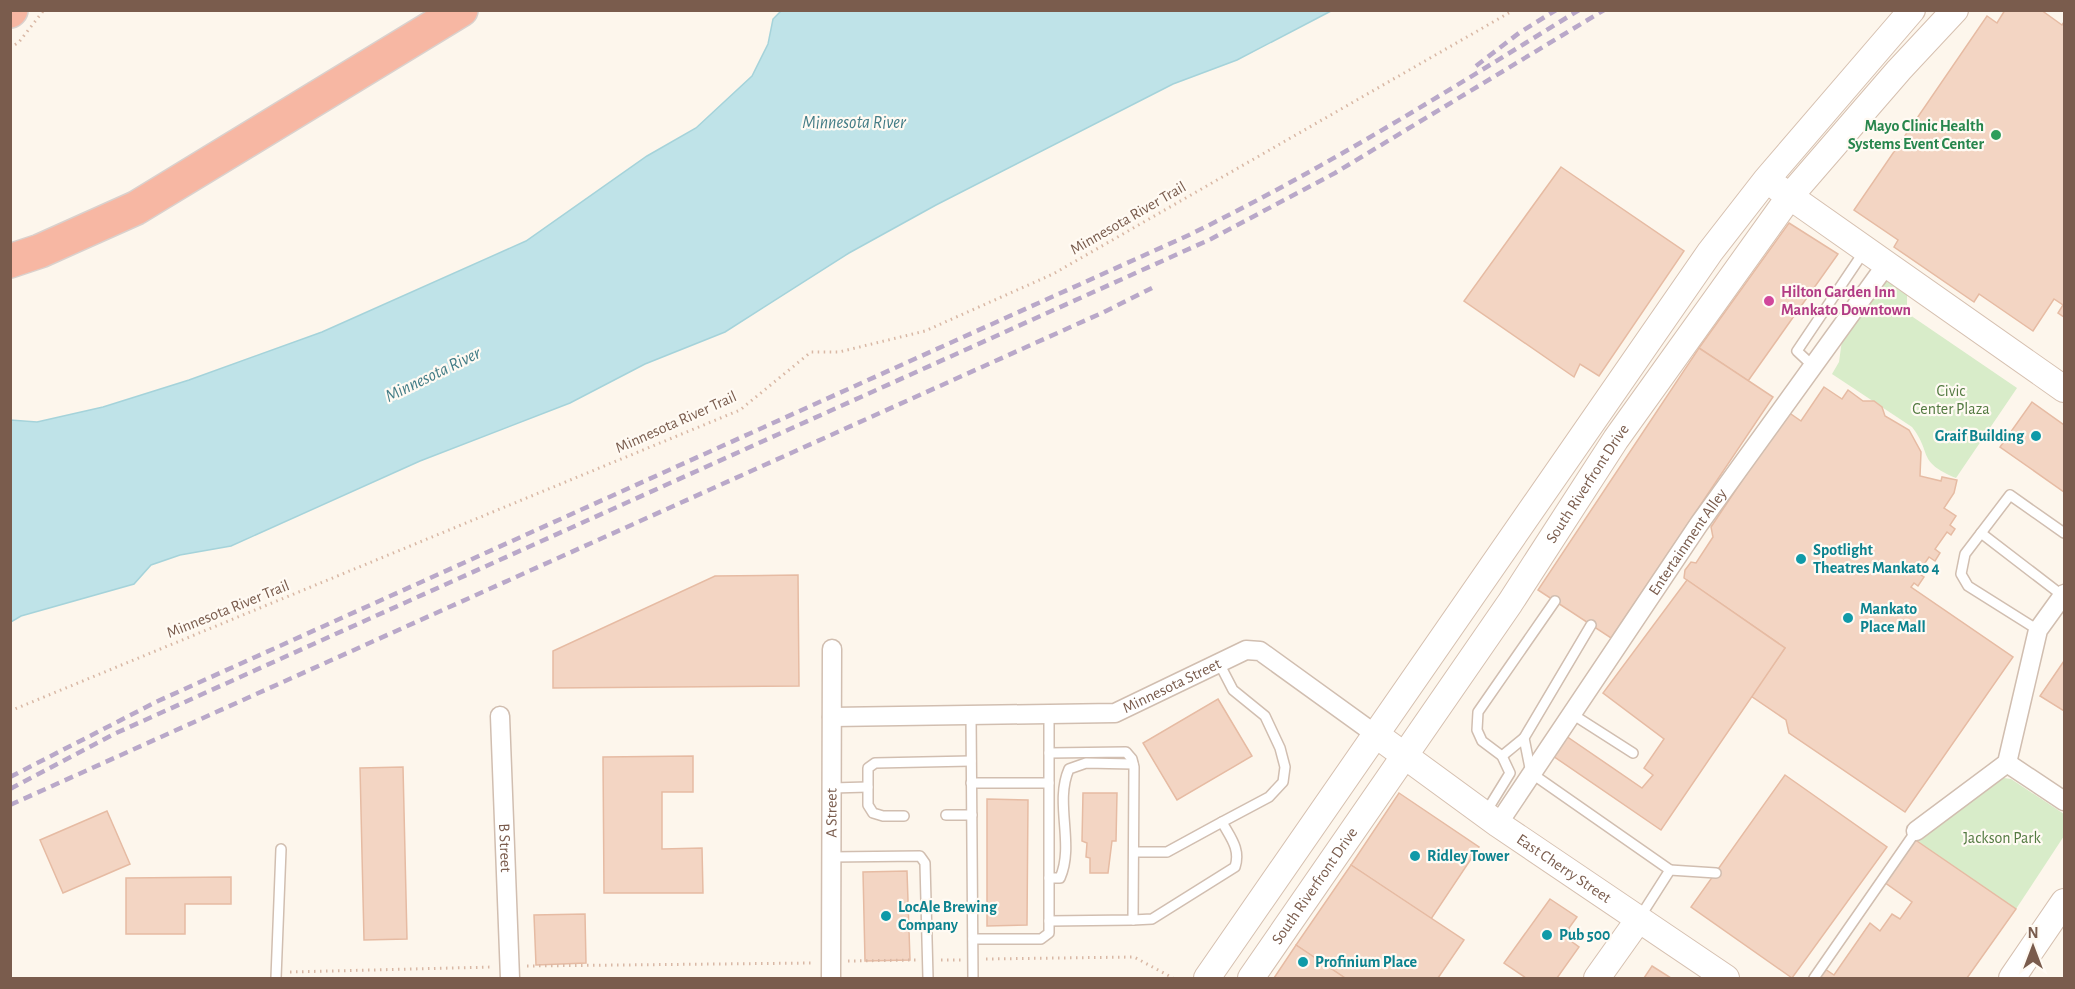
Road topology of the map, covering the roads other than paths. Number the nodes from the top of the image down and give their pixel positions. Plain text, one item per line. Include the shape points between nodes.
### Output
1 (461, 10) edge
2 (1912, 10) edge
3 (1955, 10) edge
4 (1766, 180) junction
5 (1790, 196) junction
6 (1865, 250) junction
7 (10, 261) edge
8 (1886, 265) junction
9 (1813, 366) junction
10 (2064, 389) edge
11 (1980, 533) junction
12 (2064, 534) edge
13 (2064, 595) edge
14 (1555, 601) dead end
15 (1592, 625) dead end
16 (2038, 630) junction
17 (832, 649) dead end
18 (1219, 663) junction
19 (1049, 714) junction
20 (1572, 714) junction
21 (971, 715) junction
22 (500, 716) dead end
23 (832, 717) junction
24 (1375, 734) junction
25 (1524, 738) junction
26 (1049, 753) junction
27 (1633, 753) dead end
28 (1403, 756) junction
29 (1502, 756) junction
30 (971, 761) junction
31 (2007, 763) junction
32 (1133, 764) junction
33 (1531, 773) junction
34 (971, 783) junction
35 (1049, 783) junction
36 (868, 787) junction
37 (832, 788) junction
38 (2064, 801) edge
39 (946, 815) dead end
40 (972, 815) junction
41 (904, 816) dead end
42 (1491, 819) junction
43 (1222, 822) junction
44 (1916, 831) joint
45 (281, 849) dead end
46 (1134, 852) junction
47 (831, 857) junction
48 (1670, 870) junction
49 (1716, 873) dead end
50 (1050, 878) junction
51 (2064, 902) edge
52 (1639, 918) junction
53 (1133, 920) junction
54 (1050, 921) junction
55 (973, 939) junction
56 (831, 970) edge
57 (510, 972) edge
58 (276, 975) edge
59 (928, 978) edge
60 (973, 978) edge
61 (1207, 978) edge
62 (1251, 978) edge
63 (1598, 978) edge
64 (1726, 978) edge
65 (1814, 978) edge
66 (2012, 978) edge

1 - 7 highway via 136,208
2 - 4 main road, South Riverfront Drive
3 - 5 main road, South Riverfront Drive
4 - 5 main road
4 - 24 main road, South Riverfront Drive via 1704,261
5 - 6 main road
5 - 28 main road, South Riverfront Drive via 1616,439 1510,603
6 - 8 main road
6 - 9 lane via 1797,351
8 - 9 street, Entertainment Alley
8 - 10 main road
9 - 20 street, Entertainment Alley
11 - 12 lane via 2010,495
11 - 13 lane
11 - 16 lane via 1965,554 1961,574 1968,586
13 - 16 street
14 - 29 lane via 1478,711 1477,730 1482,741
15 - 25 lane
16 - 31 street
17 - 23 street, A Street
18 - 19 street, Minnesota Street via 1115,713
18 - 24 street, Minnesota Street via 1246,650 1260,651
18 - 43 lane via 1233,690 1265,716 1285,767 1283,782 1269,797
19 - 21 street, Minnesota Street
19 - 26 lane
20 - 27 lane
20 - 33 street, Entertainment Alley
21 - 23 street, Minnesota Street
21 - 30 lane
22 - 57 street, B Street
23 - 37 street, A Street
24 - 28 main road, Minnesota Street
24 - 61 main road, South Riverfront Drive
25 - 29 lane
25 - 33 lane
26 - 32 lane via 1126,753
26 - 35 lane
28 - 42 main road, East Cherry Street
28 - 62 main road, South Riverfront Drive
29 - 42 lane via 1510,773
30 - 34 lane
30 - 36 lane via 875,763 868,768
31 - 38 street
31 - 44 street
32 - 46 lane
32 - 50 lane via 1086,763 1069,769 1064,788 1066,865 1060,878
33 - 42 street, Entertainment Alley
33 - 48 lane
34 - 35 lane
34 - 40 lane
35 - 50 lane
36 - 37 lane
36 - 41 lane via 868,805 873,813
37 - 47 street, A Street
39 - 40 lane
40 - 55 lane
42 - 52 main road, East Cherry Street
43 - 46 lane via 1167,852
43 - 53 lane via 1238,850 1235,867 1152,919
44 - 65 lane
45 - 58 lane
46 - 53 lane
47 - 56 street, A Street
47 - 59 lane via 920,856 926,863
48 - 49 lane
48 - 52 lane
50 - 54 lane
51 - 66 main road
52 - 63 main road
52 - 64 main road, East Cherry Street
53 - 54 lane
54 - 55 lane via 1050,933 1041,939
55 - 60 lane

